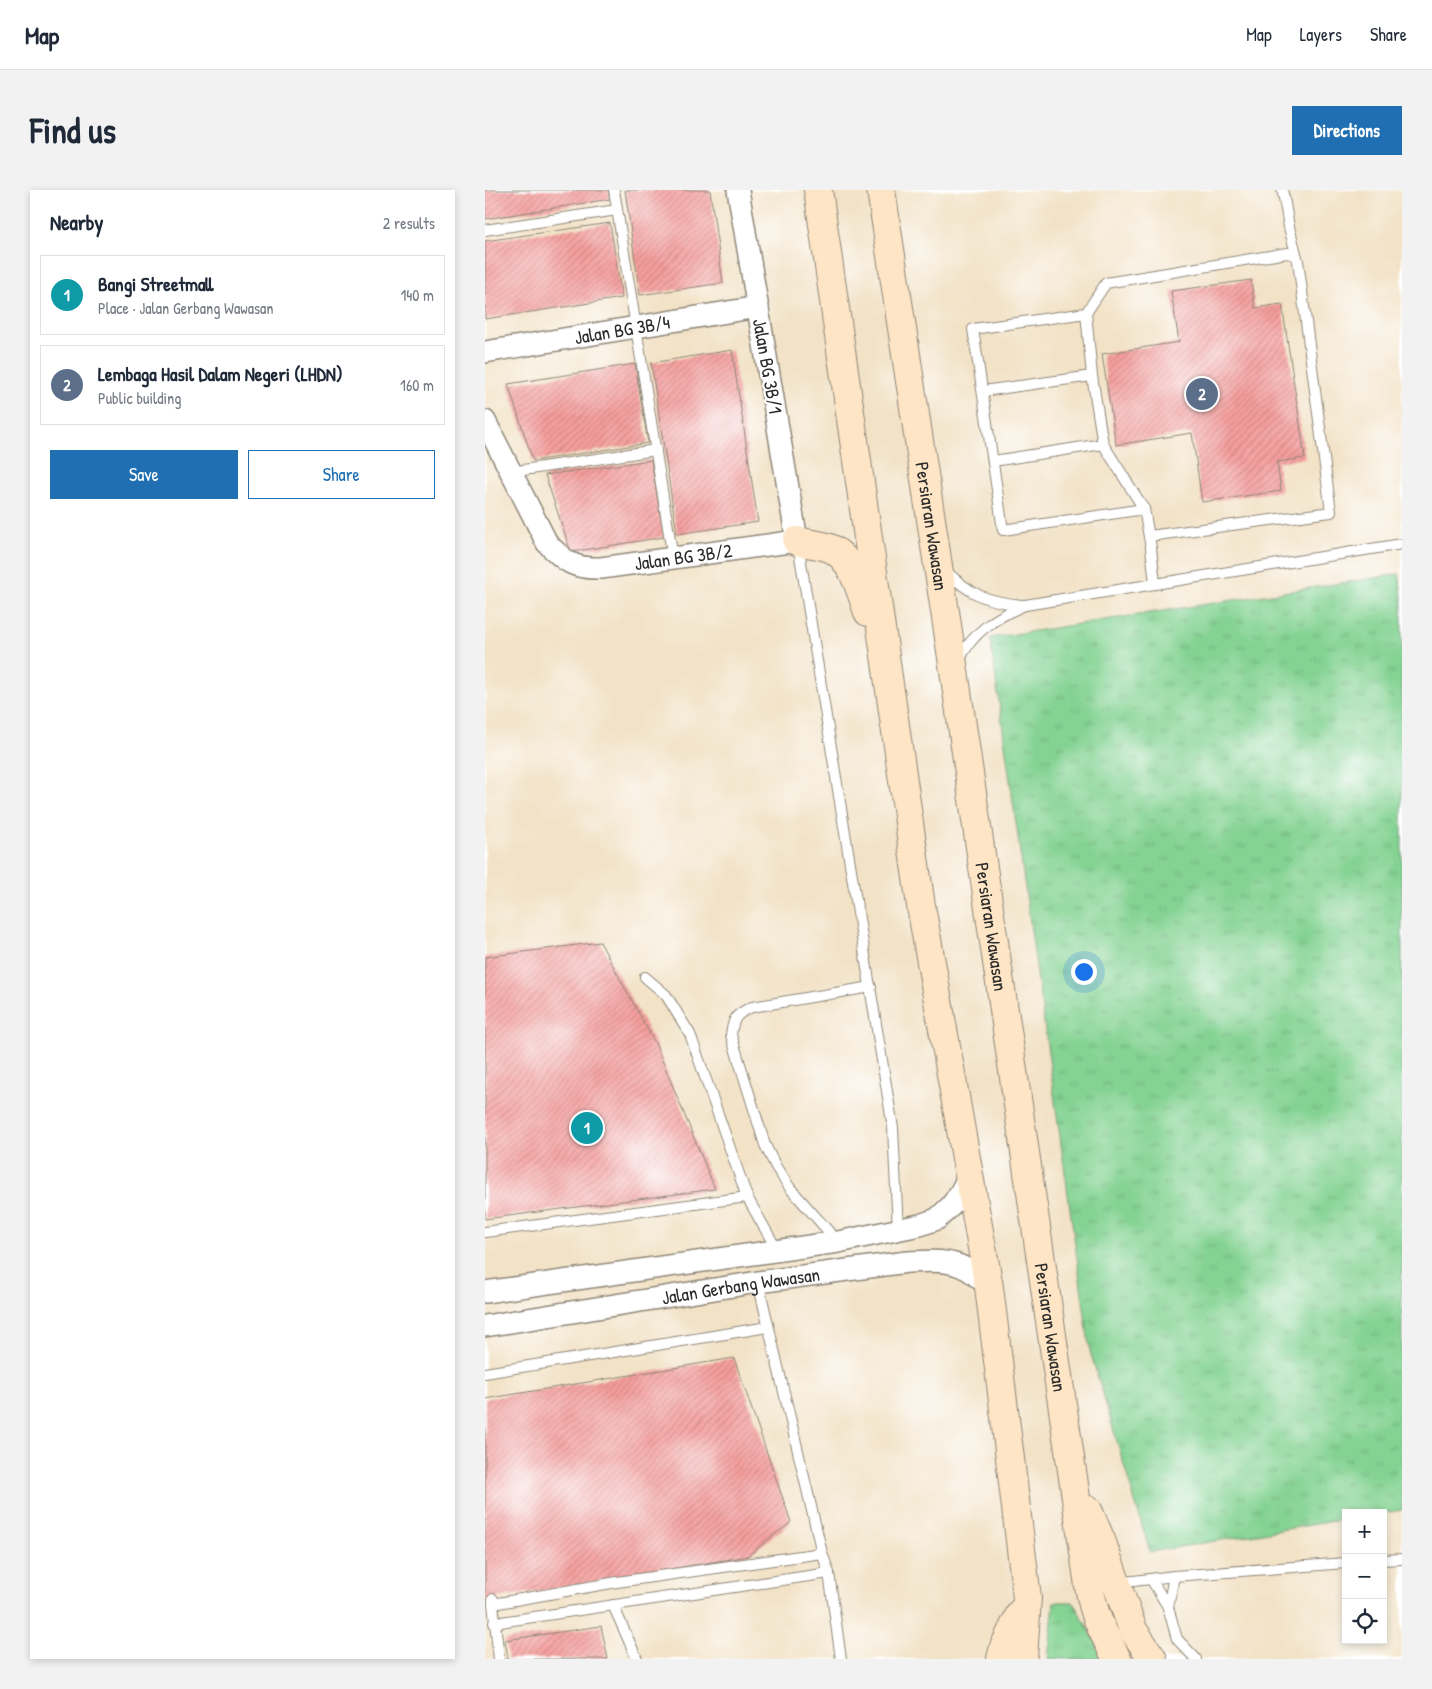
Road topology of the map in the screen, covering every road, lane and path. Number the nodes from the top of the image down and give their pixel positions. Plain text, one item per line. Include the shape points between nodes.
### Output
1 (614, 190) edge
2 (738, 190) edge
3 (818, 190) edge
4 (881, 190) edge
5 (1282, 190) edge
6 (617, 210) junction
7 (485, 230) edge
8 (1296, 255) junction
9 (758, 307) junction
10 (1087, 313) junction
11 (637, 328) junction
12 (485, 352) edge
13 (1092, 376) junction
14 (983, 391) junction
15 (485, 421) edge
16 (1103, 444) junction
17 (656, 450) junction
18 (993, 460) junction
19 (510, 472) junction
20 (1144, 509) junction
21 (1149, 536) junction
22 (797, 542) junction
23 (1402, 544) edge
24 (673, 559) junction
25 (937, 562) junction
26 (1155, 583) junction
27 (1025, 605) junction
28 (882, 640) junction
29 (954, 671) junction
30 (645, 977) dead end
31 (871, 987) junction
32 (970, 1174) junction
33 (747, 1197) junction
34 (898, 1230) junction
35 (485, 1232) edge
36 (838, 1242) junction
37 (777, 1250) junction
38 (758, 1282) junction
39 (989, 1287) junction
40 (485, 1292) edge
41 (485, 1326) edge
42 (768, 1327) junction
43 (485, 1373) edge
44 (1073, 1475) junction
45 (822, 1553) junction
46 (1402, 1559) edge
47 (1387, 1560) edge
48 (1342, 1563) edge
49 (829, 1573) junction
50 (1174, 1576) junction
51 (1151, 1579) junction
52 (1116, 1583) junction
53 (1027, 1598) junction
54 (613, 1604) junction
55 (1167, 1607) junction
56 (494, 1623) junction
57 (499, 1659) edge
58 (637, 1659) edge
59 (841, 1659) edge
60 (1001, 1659) edge
61 (1023, 1659) edge
62 (1117, 1659) edge
63 (1153, 1659) edge
64 (1196, 1659) edge

1 - 6 lane
2 - 9 street, Jalan BG 3B/1
3 - 28 main road
4 - 25 main road, Persiaran Wawasan
5 - 8 lane
6 - 7 lane
6 - 11 lane
8 - 10 lane via 1287,253 1106,283
8 - 21 lane via 1331,512
9 - 11 street, Jalan BG 3B/4
9 - 22 street, Jalan BG 3B/1
10 - 13 lane
10 - 14 lane via 973,329
11 - 12 street, Jalan BG 3B/4
11 - 17 lane
13 - 14 lane
13 - 16 lane
14 - 18 lane
15 - 19 street
16 - 18 lane
16 - 20 lane
17 - 19 lane
17 - 24 lane
18 - 20 lane via 1003,530
19 - 24 street, Jalan BG 3B/2 via 547,543 571,565 601,568
20 - 21 lane
21 - 26 lane
22 - 24 street, Jalan BG 3B/2
22 - 28 main road via 830,548 843,556
22 - 31 lane
23 - 26 lane
25 - 27 lane via 976,595 1001,603
25 - 29 main road, Persiaran Wawasan
26 - 27 lane
27 - 29 lane via 1002,615 981,630 965,648
28 - 32 main road via 921,906
29 - 44 main road, Persiaran Wawasan
30 - 33 lane via 666,995 690,1034
31 - 34 lane via 893,1128
31 - 36 lane via 752,1007 739,1012 731,1035 772,1160 790,1188
32 - 34 street, Jalan Gerbang Wawasan via 951,1206 937,1218
32 - 39 main road
33 - 35 lane
33 - 37 lane
34 - 36 street, Jalan Gerbang Wawasan
36 - 37 street, Jalan Gerbang Wawasan
37 - 40 street, Jalan Gerbang Wawasan
38 - 39 street, Jalan Gerbang Wawasan via 931,1260 968,1269
38 - 41 street, Jalan Gerbang Wawasan
38 - 42 lane
39 - 53 main road
42 - 43 lane
42 - 45 lane
44 - 52 main road
44 - 62 main road, Persiaran Wawasan via 1092,1606
45 - 49 lane
45 - 56 lane via 493,1601
46 - 47 lane
48 - 50 lane
49 - 54 lane
49 - 59 lane
50 - 51 lane
50 - 55 lane
51 - 52 lane
51 - 55 lane
52 - 63 main road via 1133,1630
53 - 60 main road
53 - 61 main road
54 - 56 lane
54 - 58 lane
55 - 64 lane via 1177,1639
56 - 57 lane

